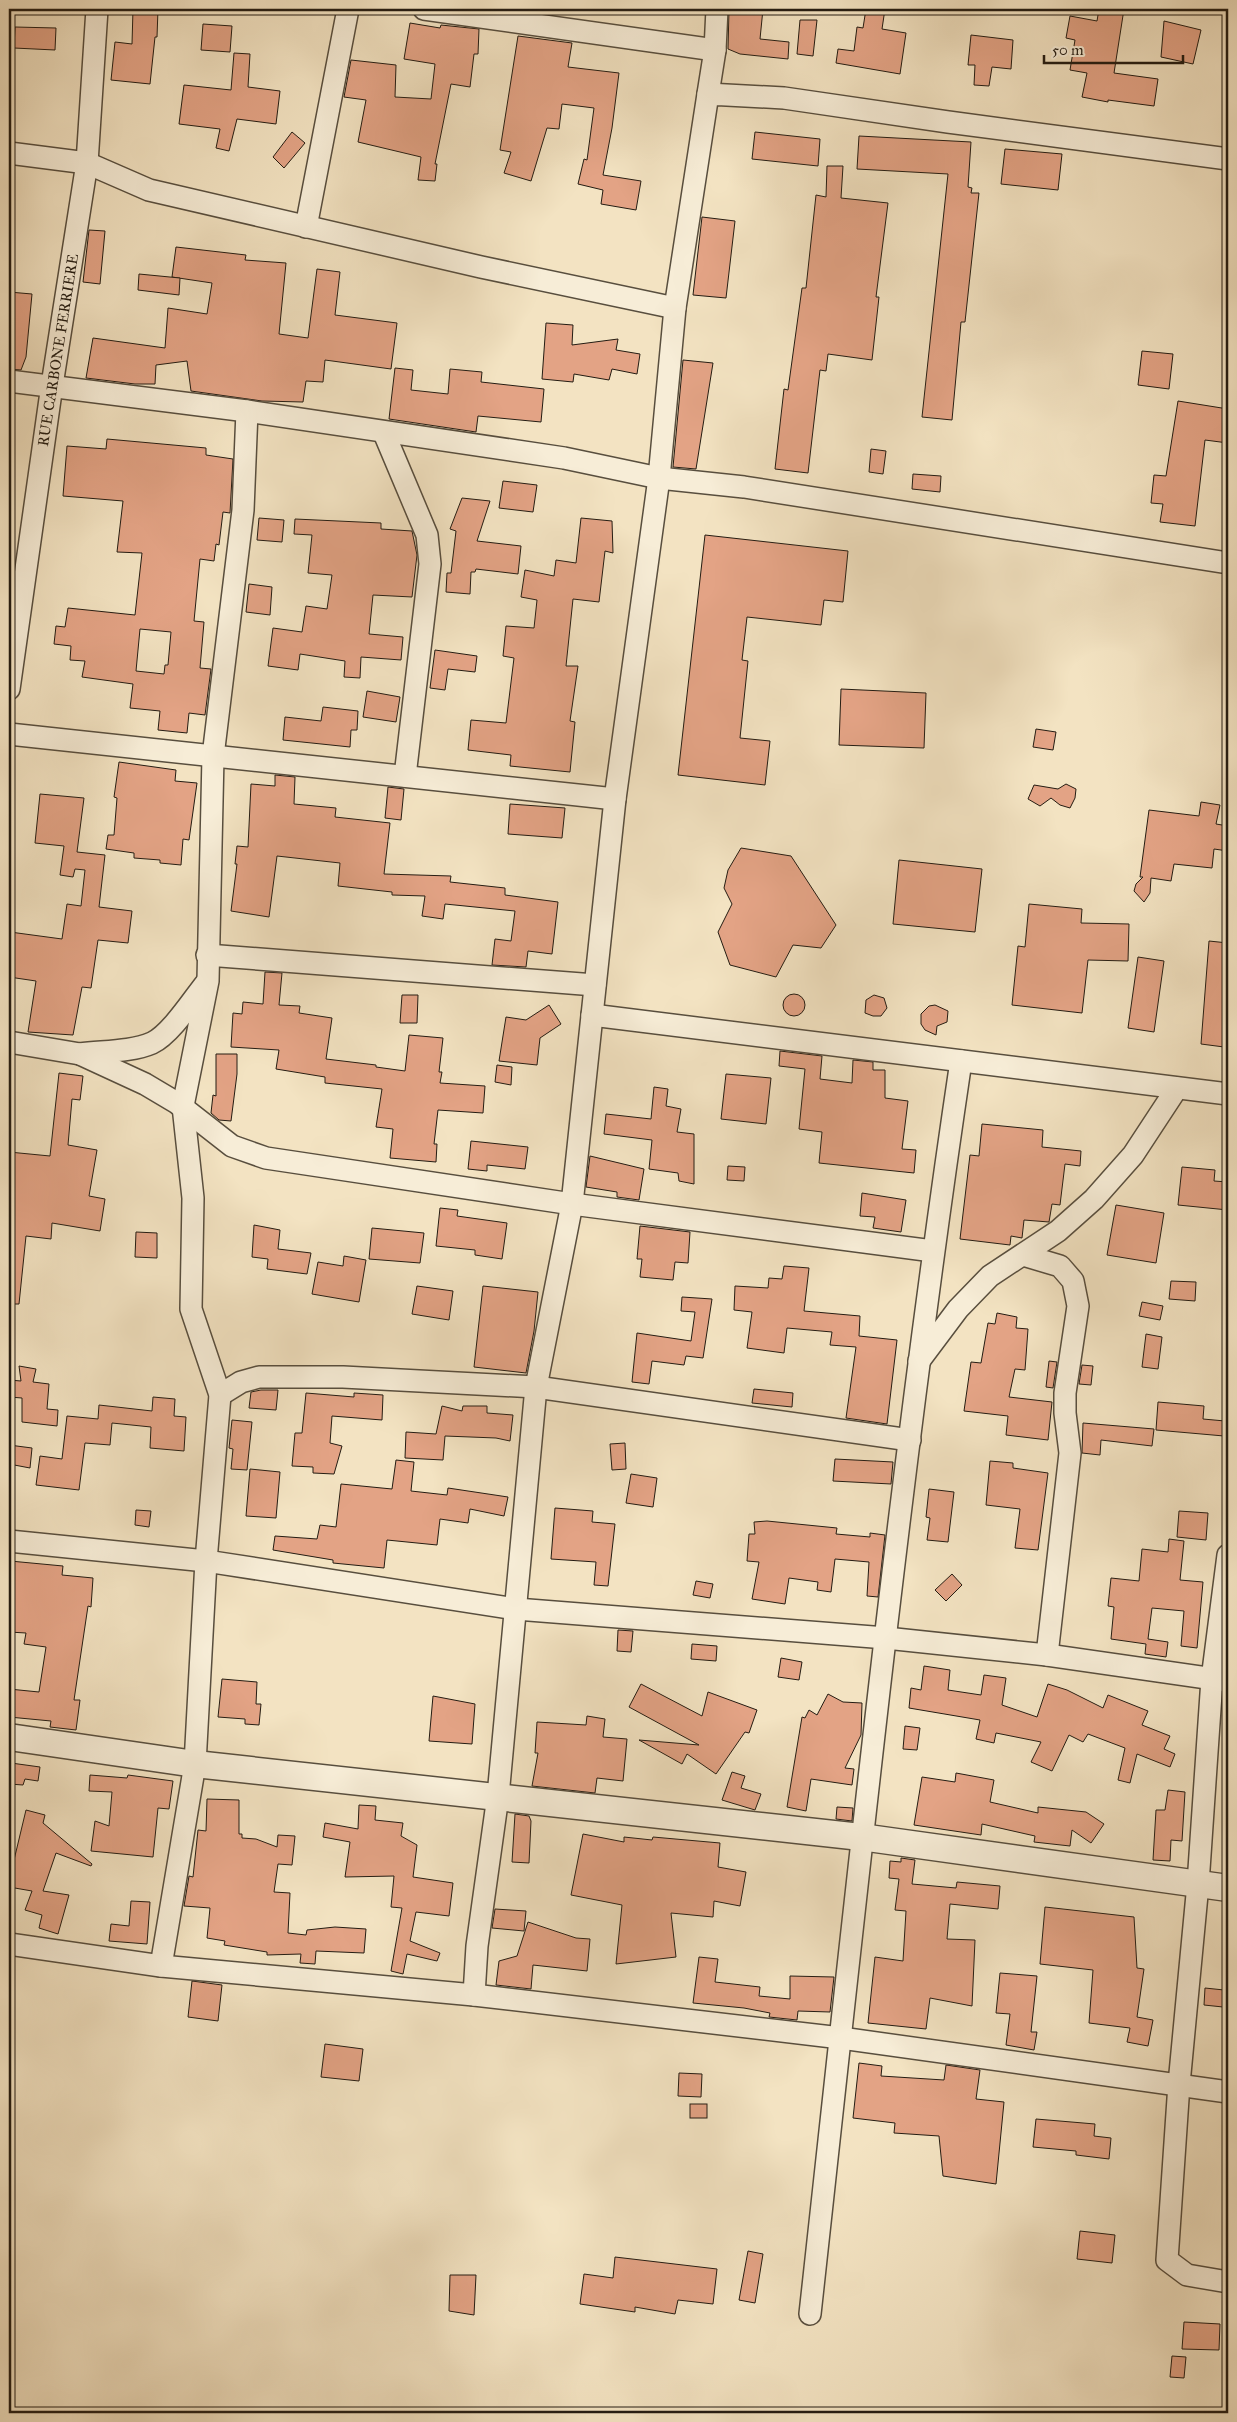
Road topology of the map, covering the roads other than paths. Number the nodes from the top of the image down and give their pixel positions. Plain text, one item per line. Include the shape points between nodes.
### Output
1 (97, 9) edge
2 (348, 9) edge
3 (424, 9) edge
4 (717, 9) edge
5 (462, 11) edge
6 (532, 17) edge
7 (715, 50) junction
8 (708, 94) junction
9 (9, 153) edge
10 (1228, 159) edge
11 (87, 163) junction
12 (306, 227) junction
13 (675, 308) junction
14 (9, 381) edge
15 (52, 386) junction
16 (246, 411) junction
17 (384, 433) junction
18 (659, 478) junction
19 (1228, 563) edge
20 (9, 689) edge
21 (9, 734) edge
22 (213, 756) junction
23 (405, 776) junction
24 (615, 799) junction
25 (207, 955) junction
26 (208, 981) junction
27 (595, 984) junction
28 (592, 1015) junction
29 (9, 1042) edge
30 (80, 1054) junction
31 (960, 1061) junction
32 (1178, 1088) junction
33 (1228, 1094) edge
34 (183, 1106) junction
35 (572, 1204) junction
36 (932, 1252) junction
37 (1023, 1256) junction
38 (919, 1361) junction
39 (536, 1387) junction
40 (220, 1395) junction
41 (910, 1440) junction
42 (9, 1542) edge
43 (1228, 1556) edge
44 (206, 1561) junction
45 (516, 1609) junction
46 (886, 1638) junction
47 (1047, 1655) junction
48 (1220, 1680) edge
49 (9, 1737) edge
50 (195, 1764) junction
51 (498, 1796) junction
52 (861, 1837) junction
53 (1198, 1884) junction
54 (1228, 1888) edge
55 (9, 1944) edge
56 (161, 1966) junction
57 (474, 1995) junction
58 (841, 2038) junction
59 (1179, 2084) junction
60 (1228, 2092) edge
61 (1228, 2282) edge
62 (810, 2314) dead end

1 - 11 street, RUE CARBONE FERRIERE
2 - 12 street
3 - 5 street
4 - 7 street
5 - 6 street
6 - 7 street
7 - 8 street
8 - 10 street via 784,98
8 - 13 street
9 - 11 street
11 - 12 street via 149,190
11 - 15 street, RUE CARBONE FERRIERE
12 - 13 street
13 - 18 street
14 - 15 street
15 - 16 street
15 - 20 street, RUE CARBONE FERRIERE
16 - 17 street
16 - 22 street via 243,510
17 - 18 street via 564,458
17 - 23 street via 427,535 430,564
18 - 19 street via 744,487
18 - 24 street
21 - 22 street
22 - 23 street
22 - 25 street
23 - 24 street
24 - 27 street
25 - 26 street
25 - 27 street
26 - 30 street via 168,1031 154,1042 139,1047
26 - 34 street
27 - 28 street
28 - 31 street
28 - 35 street
29 - 30 street
30 - 34 street via 145,1084
31 - 32 street
31 - 36 street
32 - 33 street
32 - 37 street via 1133,1155 1094,1199
34 - 35 street via 232,1146 266,1158
34 - 40 street via 193,1198 191,1309
35 - 36 street
35 - 39 street
36 - 38 street
37 - 38 street via 990,1276 958,1309
37 - 47 street via 1060,1266 1073,1281 1078,1306 1065,1393 1070,1452
38 - 41 street
39 - 40 street via 259,1376
39 - 41 street
39 - 45 street
40 - 44 street
41 - 46 street
42 - 44 street
43 - 48 street
44 - 45 street
44 - 50 street
45 - 46 street
45 - 51 street
46 - 47 street
46 - 52 street
47 - 48 street
48 - 53 street
49 - 50 street
50 - 51 street
50 - 56 street
51 - 52 street
51 - 57 street via 477,1946
52 - 53 street
52 - 58 street
53 - 54 street
53 - 59 street
55 - 56 street
56 - 57 street
57 - 58 street
58 - 59 street
58 - 62 street
59 - 60 street
59 - 61 street via 1167,2260 1187,2275

